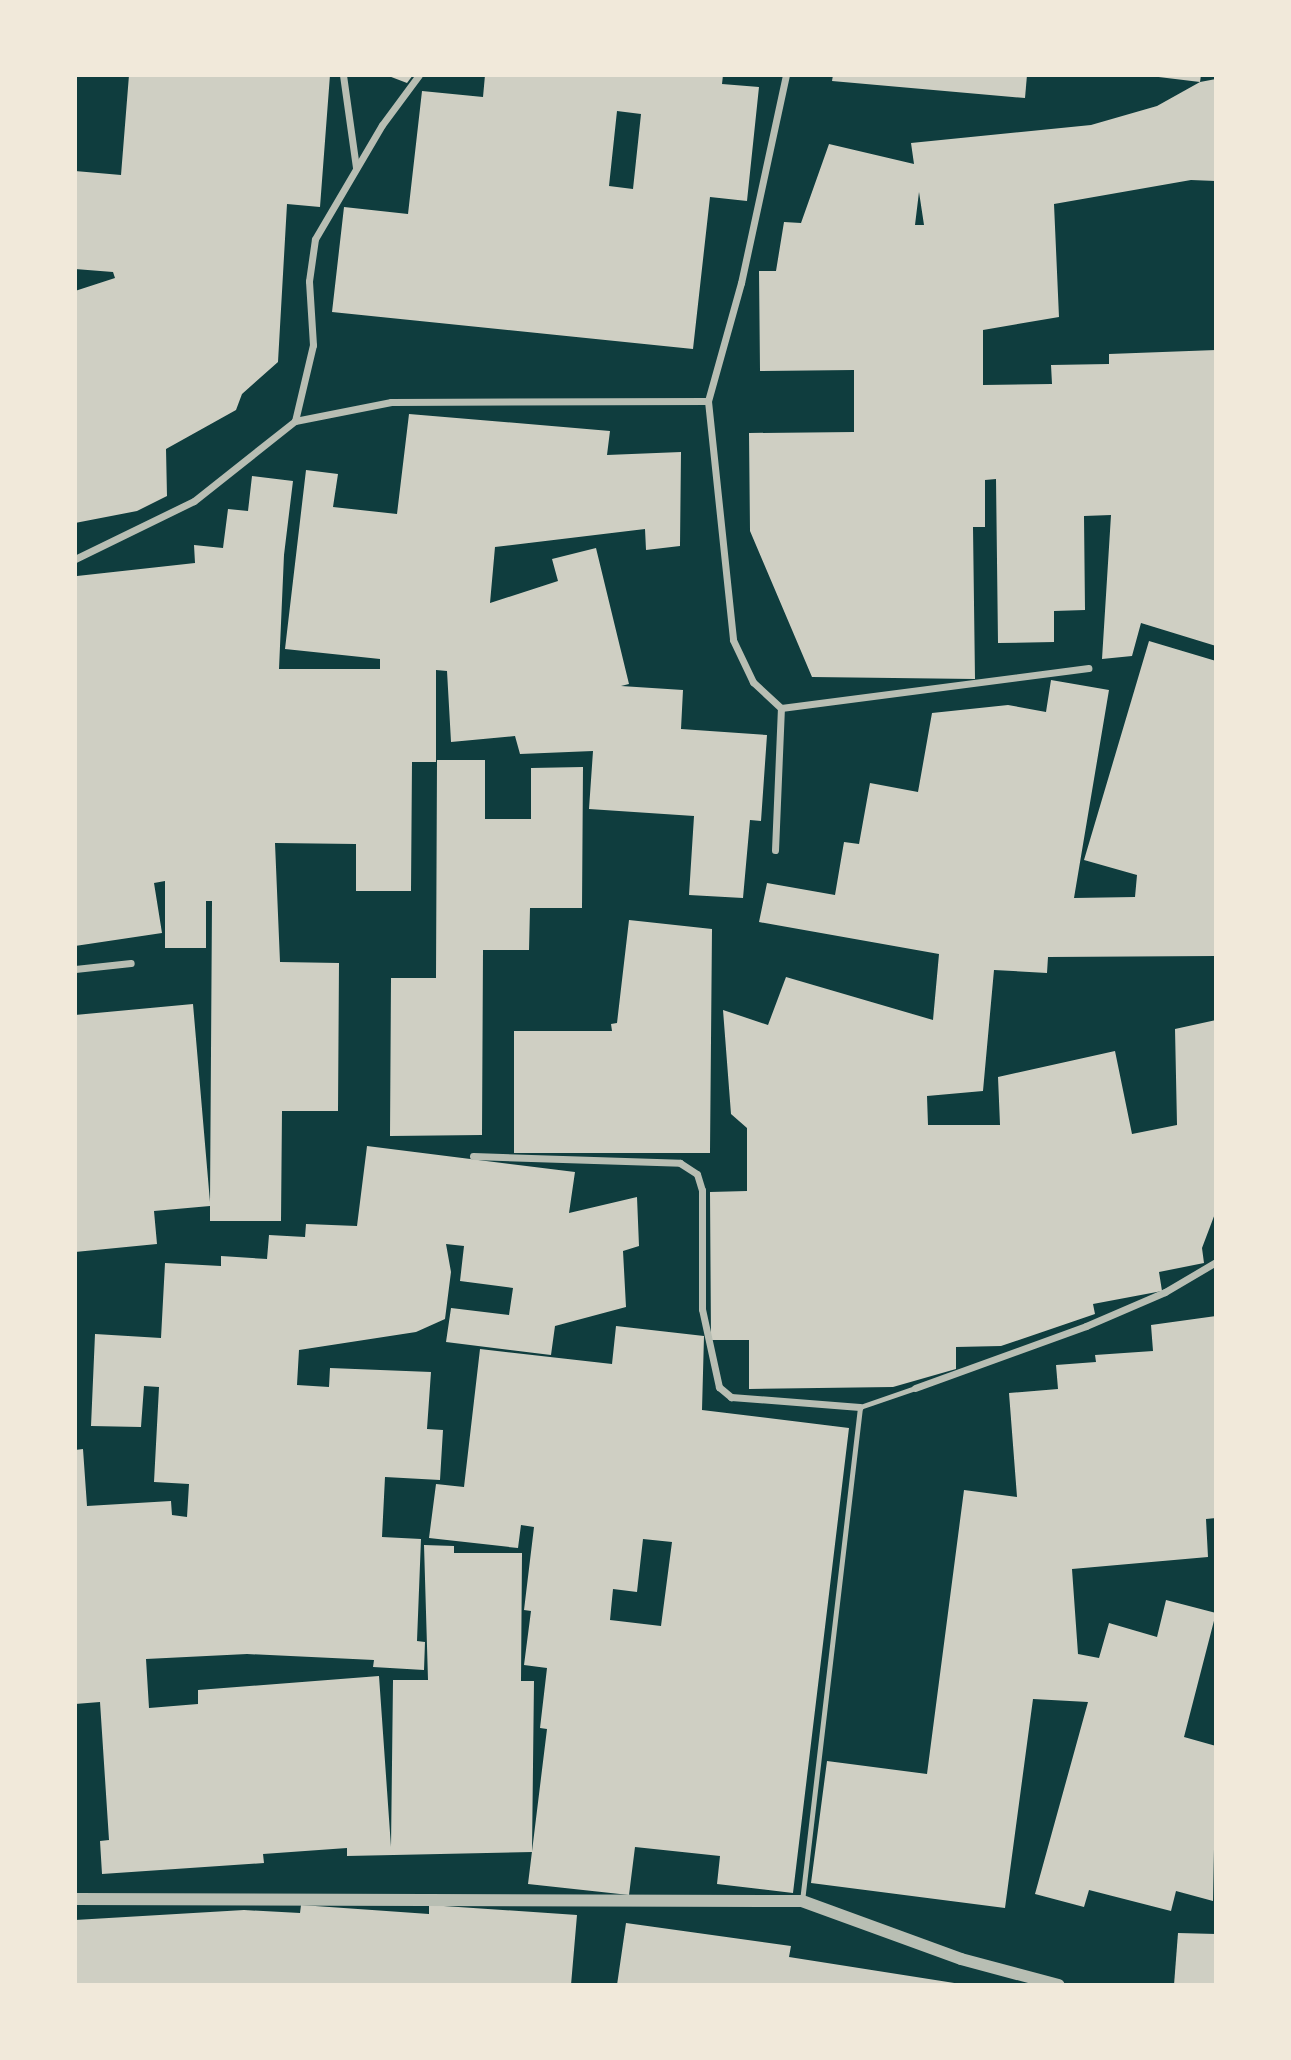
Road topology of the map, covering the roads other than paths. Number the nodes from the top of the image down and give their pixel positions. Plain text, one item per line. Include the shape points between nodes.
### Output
1 (343, 75) edge
2 (419, 75) edge
3 (786, 75) edge
4 (356, 168) junction
5 (708, 401) junction
6 (295, 421) junction
7 (75, 559) edge
8 (1088, 668) dead end
9 (781, 708) junction
10 (775, 850) dead end
11 (131, 963) dead end
12 (75, 969) edge
13 (473, 1156) dead end
14 (1216, 1262) edge
15 (915, 1388) joint
16 (860, 1407) junction
17 (75, 1899) edge
18 (803, 1901) junction
19 (1059, 1985) edge

1 - 4 street
2 - 4 street
3 - 5 street via 741,283
4 - 6 street via 315,239 309,281 313,345
5 - 6 street via 391,402
5 - 9 street via 733,639 753,682
6 - 7 street via 194,501
8 - 9 street
9 - 10 street
11 - 12 street
13 - 16 street via 680,1163 696,1174 702,1190 702,1310 719,1387 731,1397
14 - 15 street via 1165,1292 1086,1326
15 - 16 lane
16 - 18 lane
17 - 18 street
18 - 19 street via 961,1959

